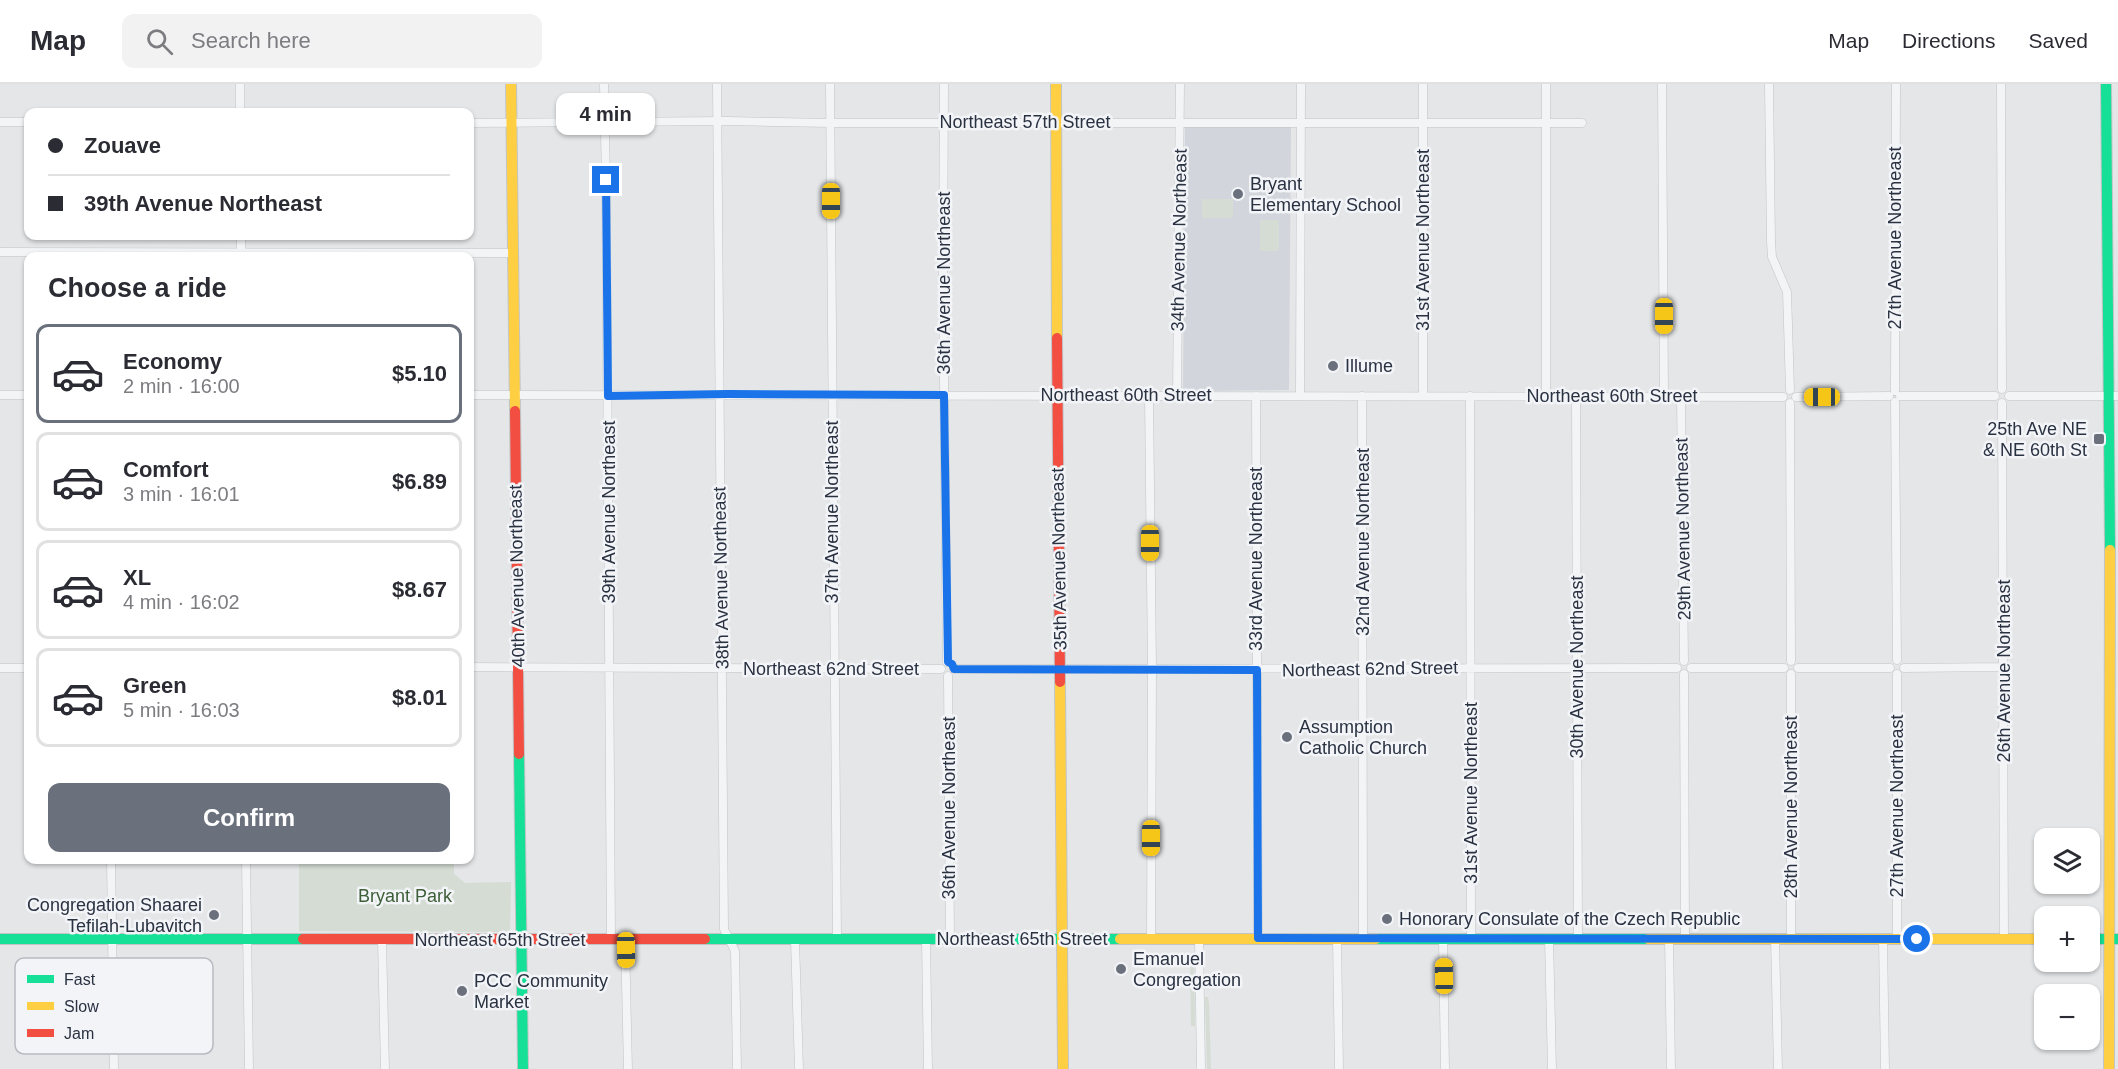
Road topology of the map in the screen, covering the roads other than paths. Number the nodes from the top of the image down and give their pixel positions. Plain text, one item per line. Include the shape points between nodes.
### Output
1 (240, 84) edge
2 (512, 84) edge
3 (604, 84) edge
4 (717, 84) edge
5 (830, 84) edge
6 (944, 84) edge
7 (1056, 84) edge
8 (1180, 84) edge
9 (1301, 84) edge
10 (1423, 84) edge
11 (1546, 84) edge
12 (1662, 84) edge
13 (1770, 84) edge
14 (1896, 84) edge
15 (2001, 84) edge
16 (2106, 84) edge
17 (240, 108) edge
18 (717, 121) junction
19 (0, 122) edge
20 (24, 122) edge
21 (512, 122) junction
22 (604, 122) junction
23 (944, 122) junction
24 (1057, 122) junction
25 (1180, 122) junction
26 (1301, 122) junction
27 (1423, 122) junction
28 (474, 123) edge
29 (831, 123) junction
30 (1546, 123) junction
31 (1582, 123) dead end
32 (0, 252) edge
33 (24, 252) edge
34 (474, 253) edge
35 (514, 253) junction
36 (2002, 388) junction
37 (1790, 390) junction
38 (0, 394) edge
39 (516, 394) junction
40 (719, 394) junction
41 (832, 394) junction
42 (24, 395) edge
43 (474, 395) edge
44 (944, 395) junction
45 (1057, 395) junction
46 (1149, 395) junction
47 (608, 396) junction
48 (1177, 396) junction
49 (1256, 396) junction
50 (1300, 396) junction
51 (1362, 396) junction
52 (1423, 396) junction
53 (1470, 396) junction
54 (1546, 396) junction
55 (1576, 396) junction
56 (1664, 396) junction
57 (1681, 396) junction
58 (1995, 396) junction
59 (2009, 396) junction
60 (2114, 396) edge
61 (1783, 397) junction
62 (1895, 397) junction
63 (1793, 400) junction
64 (2002, 403) junction
65 (1897, 660) junction
66 (1684, 661) junction
67 (1791, 661) junction
68 (948, 662) junction
69 (474, 667) edge
70 (518, 667) junction
71 (2004, 667) junction
72 (0, 668) edge
73 (24, 668) edge
74 (610, 668) junction
75 (1363, 668) junction
76 (1471, 668) junction
77 (1577, 668) junction
78 (1677, 668) junction
79 (1691, 668) junction
80 (1785, 668) junction
81 (1798, 668) junction
82 (1890, 668) junction
83 (1904, 668) junction
84 (722, 669) junction
85 (834, 669) junction
86 (940, 669) junction
87 (954, 669) junction
88 (1060, 670) junction
89 (1152, 670) junction
90 (1257, 670) junction
91 (1684, 674) junction
92 (1897, 674) junction
93 (1791, 675) junction
94 (948, 676) junction
95 (111, 864) edge
96 (246, 864) edge
97 (1258, 938) junction
98 (1549, 938) junction
99 (1578, 938) junction
100 (1669, 938) junction
101 (1685, 938) junction
102 (1775, 938) junction
103 (0, 939) edge
104 (1151, 939) junction
105 (1199, 939) junction
106 (1337, 939) junction
107 (1363, 939) junction
108 (1443, 939) junction
109 (1471, 939) junction
110 (1791, 939) junction
111 (1883, 939) junction
112 (1897, 939) junction
113 (2004, 939) junction
114 (2034, 939) edge
115 (2114, 939) edge
116 (112, 940) junction
117 (246, 940) junction
118 (382, 940) junction
119 (520, 940) junction
120 (611, 940) junction
121 (626, 940) junction
122 (729, 940) junction
123 (795, 940) junction
124 (837, 940) junction
125 (926, 940) junction
126 (950, 940) junction
127 (1062, 940) junction
128 (112, 958) edge
129 (114, 1054) edge
130 (114, 1069) edge
131 (249, 1069) edge
132 (385, 1069) edge
133 (523, 1069) edge
134 (628, 1069) edge
135 (737, 1069) edge
136 (800, 1069) edge
137 (928, 1069) edge
138 (1063, 1069) edge
139 (1201, 1069) edge
140 (1339, 1069) edge
141 (1445, 1069) edge
142 (1552, 1069) edge
143 (1671, 1069) edge
144 (1778, 1069) edge
145 (1885, 1069) edge
146 (2109, 1069) edge

1 - 17 street
2 - 21 main road, 40th Avenue Northeast
3 - 22 street, 39th Avenue Northeast
4 - 18 street, 38th Avenue Northeast
5 - 29 street, 37th Avenue Northeast
6 - 23 street, 36th Avenue Northeast
7 - 24 main road, 35th Avenue Northeast
8 - 25 street, 34th Avenue Northeast
9 - 26 street
10 - 27 street, 31st Avenue Northeast
11 - 30 street
12 - 56 street
13 - 37 street via 1771,242 1772,257 1787,292
14 - 62 street, 27th Avenue Northeast
15 - 36 street
16 - 60 main road
18 - 22 street, Northeast 57th Street
18 - 29 street, Northeast 57th Street
18 - 40 street, 38th Avenue Northeast
19 - 20 street
21 - 22 street, Northeast 57th Street
21 - 28 street, Northeast 57th Street
21 - 35 main road, 40th Avenue Northeast
22 - 47 street, 39th Avenue Northeast
23 - 24 street, Northeast 57th Street
23 - 29 street, Northeast 57th Street
23 - 44 street, 36th Avenue Northeast
24 - 25 street, Northeast 57th Street
24 - 45 main road, 35th Avenue Northeast
25 - 26 street, Northeast 57th Street
25 - 48 street, 34th Avenue Northeast
26 - 27 street, Northeast 57th Street
26 - 50 street
27 - 30 street, Northeast 57th Street
27 - 52 street, 31st Avenue Northeast
29 - 41 street, 37th Avenue Northeast
30 - 31 street, Northeast 57th Street
30 - 54 street
32 - 33 street
34 - 35 street
35 - 39 main road, 40th Avenue Northeast
36 - 58 street
36 - 59 street
37 - 61 street
37 - 63 street via 1794,392
38 - 42 street
39 - 43 street, Northeast 60th Street
39 - 47 street, Northeast 60th Street
39 - 70 main road, 40th Avenue Northeast
40 - 41 street, Northeast 60th Street
40 - 47 street, Northeast 60th Street
40 - 84 street, 38th Avenue Northeast
41 - 44 street, Northeast 60th Street
41 - 85 street, 37th Avenue Northeast
44 - 45 street, Northeast 60th Street
44 - 68 street, 36th Avenue Northeast
45 - 46 street, Northeast 60th Street
45 - 88 main road, 35th Avenue Northeast
46 - 48 street, Northeast 60th Street
46 - 89 street
47 - 74 street, 39th Avenue Northeast
48 - 49 street, Northeast 60th Street
49 - 50 street, Northeast 60th Street
49 - 90 street, 33rd Avenue Northeast
50 - 51 street, Northeast 60th Street
51 - 52 street, Northeast 60th Street
51 - 75 street, 32nd Avenue Northeast
52 - 53 street, Northeast 60th Street
53 - 54 street, Northeast 60th Street
53 - 76 street, 31st Avenue Northeast
54 - 55 street, Northeast 60th Street
55 - 56 street, Northeast 60th Street
55 - 77 street, 30th Avenue Northeast
56 - 57 street, Northeast 60th Street
57 - 61 street, Northeast 60th Street
57 - 66 street, 29th Avenue Northeast
58 - 62 street
58 - 64 street
59 - 60 street
59 - 64 street
60 - 115 main road
61 - 63 street via 1785,402
62 - 63 street
62 - 65 street, 27th Avenue Northeast
63 - 67 street
64 - 71 street, 26th Avenue Northeast
65 - 82 street
65 - 83 street
66 - 78 street
66 - 79 street
67 - 80 street
67 - 81 street
68 - 86 street
68 - 87 street
69 - 70 street, Northeast 62nd Street
70 - 74 street, Northeast 62nd Street
70 - 119 main road, 40th Avenue Northeast
71 - 83 street
71 - 113 street, 26th Avenue Northeast
72 - 73 street
74 - 84 street, Northeast 62nd Street
74 - 120 street, 39th Avenue Northeast
75 - 76 street, Northeast 62nd Street
75 - 90 street, Northeast 62nd Street
75 - 107 street, 32nd Avenue Northeast
76 - 77 street, Northeast 62nd Street
76 - 109 street, 31st Avenue Northeast
77 - 78 street, Northeast 62nd Street
77 - 99 street, 30th Avenue Northeast
78 - 91 street
79 - 80 street
79 - 91 street
80 - 93 street
81 - 82 street
81 - 93 street
82 - 92 street
83 - 92 street
84 - 85 street, Northeast 62nd Street
84 - 122 street, 38th Avenue Northeast via 724,929
85 - 86 street, Northeast 62nd Street
85 - 124 street, 37th Avenue Northeast
86 - 94 street
87 - 88 street, Northeast 62nd Street
87 - 94 street
88 - 89 street, Northeast 62nd Street
88 - 127 main road, 35th Avenue Northeast
89 - 90 street, Northeast 62nd Street
89 - 104 street
90 - 97 street, 33rd Avenue Northeast
91 - 101 street
92 - 112 street, 27th Avenue Northeast
93 - 110 street, 28th Avenue Northeast
94 - 126 street, 36th Avenue Northeast
95 - 116 street
96 - 117 street
97 - 105 main road, Northeast 65th Street
97 - 106 main road, Northeast 65th Street
98 - 99 main road, Northeast 65th Street
98 - 109 main road, Northeast 65th Street
98 - 142 street
99 - 100 main road, Northeast 65th Street
100 - 101 main road, Northeast 65th Street
100 - 143 street
101 - 102 main road, Northeast 65th Street
102 - 110 main road, Northeast 65th Street
102 - 144 street
103 - 116 main road, Northeast 65th Street
104 - 105 main road, Northeast 65th Street
104 - 127 main road, Northeast 65th Street
105 - 139 street
106 - 107 main road, Northeast 65th Street
106 - 140 street
107 - 108 main road, Northeast 65th Street
108 - 109 main road, Northeast 65th Street
108 - 141 street
110 - 111 main road, Northeast 65th Street
111 - 112 main road, Northeast 65th Street
111 - 145 street
112 - 113 main road, Northeast 65th Street
113 - 114 main road, Northeast 65th Street
115 - 146 main road
116 - 117 main road, Northeast 65th Street
116 - 128 street
117 - 118 main road, Northeast 65th Street
117 - 131 street
118 - 119 main road, Northeast 65th Street
118 - 132 street
119 - 120 main road, Northeast 65th Street
119 - 133 main road, 40th Avenue Northeast
120 - 121 main road, Northeast 65th Street
121 - 122 main road, Northeast 65th Street
121 - 134 street
122 - 123 main road, Northeast 65th Street
122 - 135 street, 38th Avenue Northeast via 735,951
123 - 124 main road, Northeast 65th Street
123 - 136 street
124 - 125 main road, Northeast 65th Street
125 - 126 main road, Northeast 65th Street
125 - 137 street
126 - 127 main road, Northeast 65th Street
127 - 138 main road, 35th Avenue Northeast
129 - 130 street

